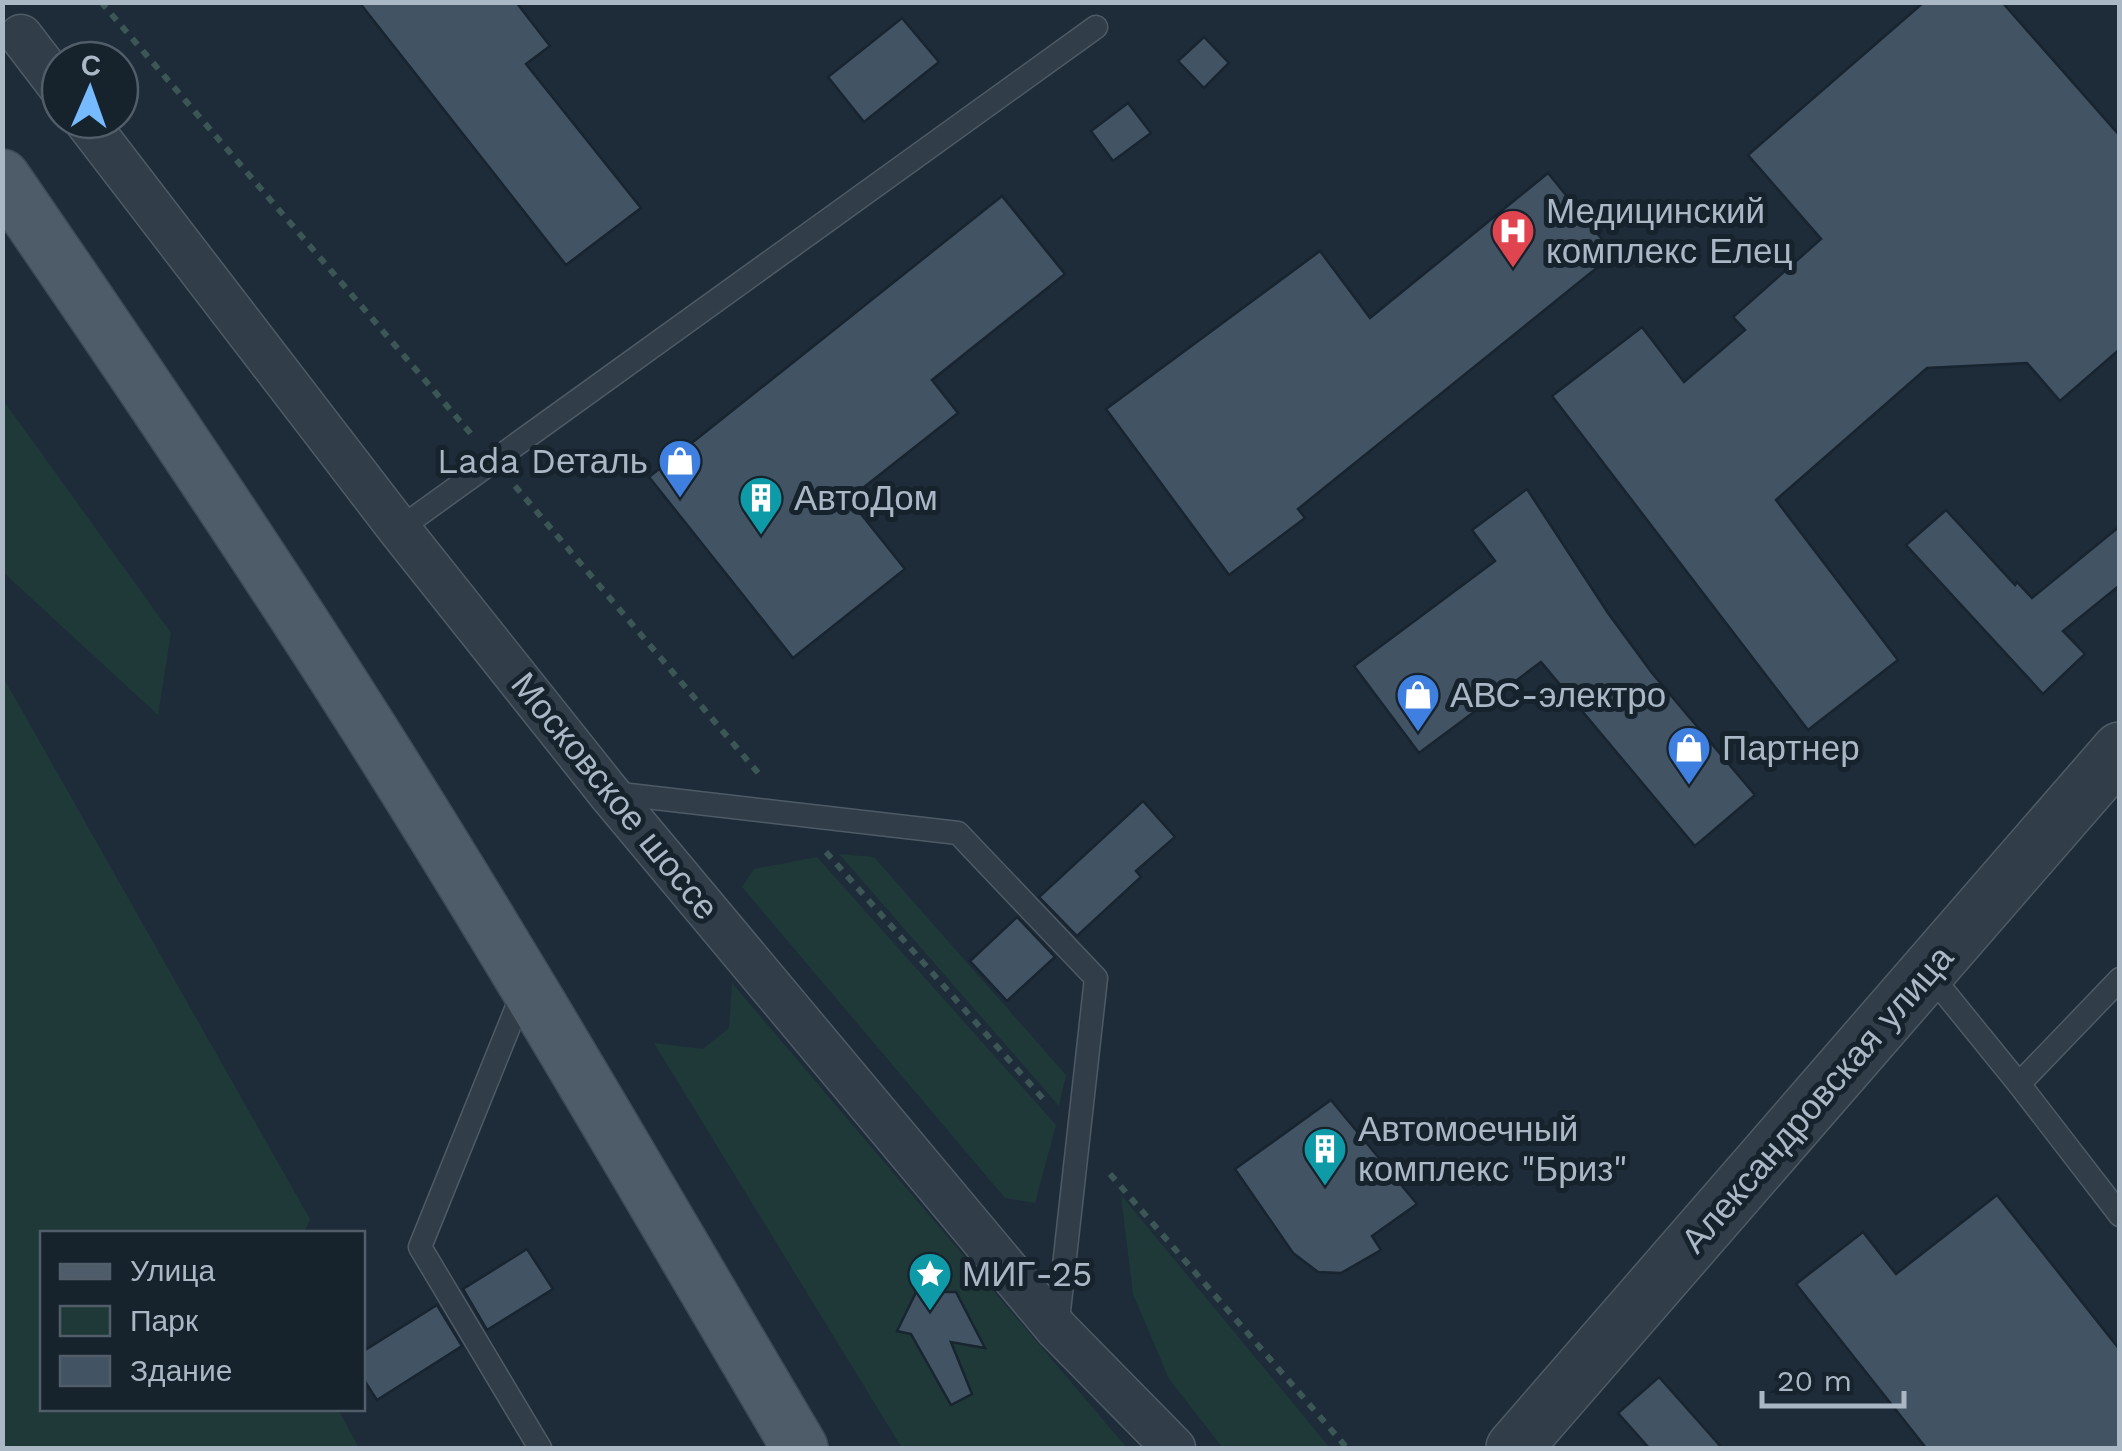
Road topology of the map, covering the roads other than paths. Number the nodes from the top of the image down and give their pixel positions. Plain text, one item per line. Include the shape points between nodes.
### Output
1 (1096, 27) dead end
2 (21, 36) dead end
3 (40, 61) edge
4 (101, 140) edge
5 (2, 177) edge
6 (400, 529) junction
7 (2120, 750) edge
8 (609, 793) junction
9 (1928, 972) junction
10 (2120, 980) edge
11 (526, 984) junction
12 (2018, 1084) junction
13 (2120, 1215) edge
14 (1058, 1329) junction
15 (540, 1448) edge
16 (800, 1448) edge
17 (1174, 1448) edge
18 (1514, 1448) edge

1 - 6 lane
2 - 3 street
4 - 6 street, Московское шоссе
5 - 11 main road via 358,712
6 - 8 street, Московское шоссе
7 - 9 street, Александровская улица
8 - 14 street, Московское шоссе
8 - 14 lane via 958,833 1096,978
9 - 12 lane
9 - 18 street, Александровская улица
10 - 12 lane
11 - 15 lane via 420,1247
11 - 16 main road
12 - 13 lane
14 - 17 street, Московское шоссе

